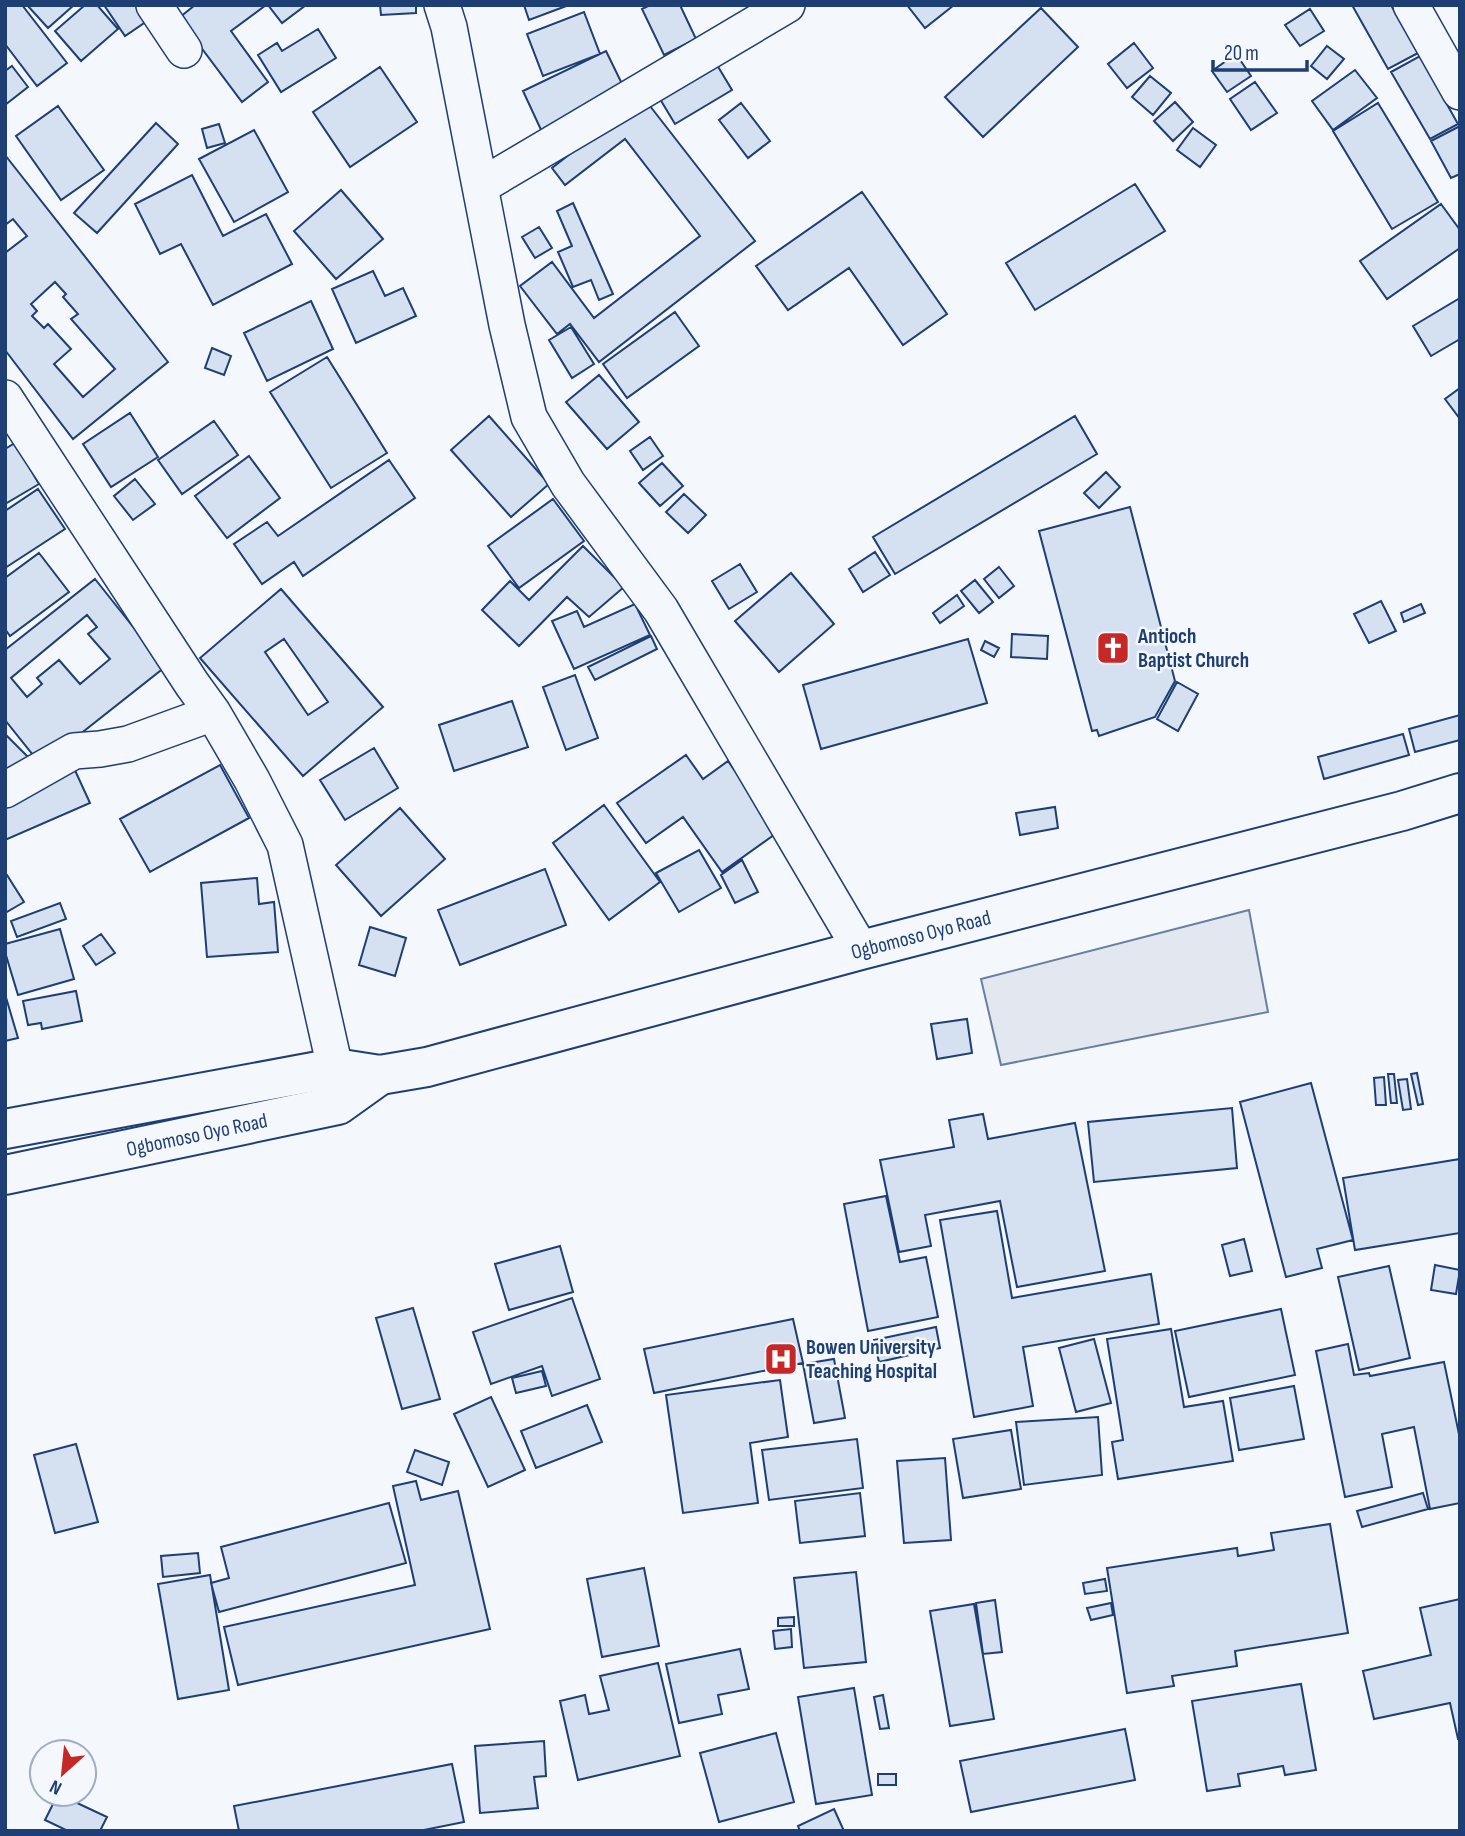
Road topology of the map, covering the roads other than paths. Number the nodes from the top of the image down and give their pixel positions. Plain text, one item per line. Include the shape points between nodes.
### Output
1 (154, 5) edge
2 (442, 5) edge
3 (788, 5) edge
4 (1416, 6) edge
5 (184, 50) dead end
6 (1460, 92) edge
7 (481, 186) junction
8 (5, 398) edge
9 (213, 713) junction
10 (5, 790) edge
11 (1460, 793) edge
12 (861, 950) junction
13 (335, 1068) junction
14 (380, 1075) junction
15 (338, 1105) junction
16 (5, 1129) edge
17 (5, 1175) edge

1 - 5 street
2 - 7 street
3 - 7 street
4 - 6 street
7 - 12 street via 529,417 568,484 661,610
8 - 9 street
9 - 10 street via 128,744 74,751
9 - 13 street via 285,845
11 - 12 highway, Ogbomoso Oyo Road
12 - 14 highway, Ogbomoso Oyo Road via 427,1067
13 - 14 highway, Ogbomoso Oyo Road
13 - 15 street
13 - 16 highway, Ogbomoso Oyo Road
14 - 15 highway, Ogbomoso Oyo Road
15 - 17 highway, Ogbomoso Oyo Road

